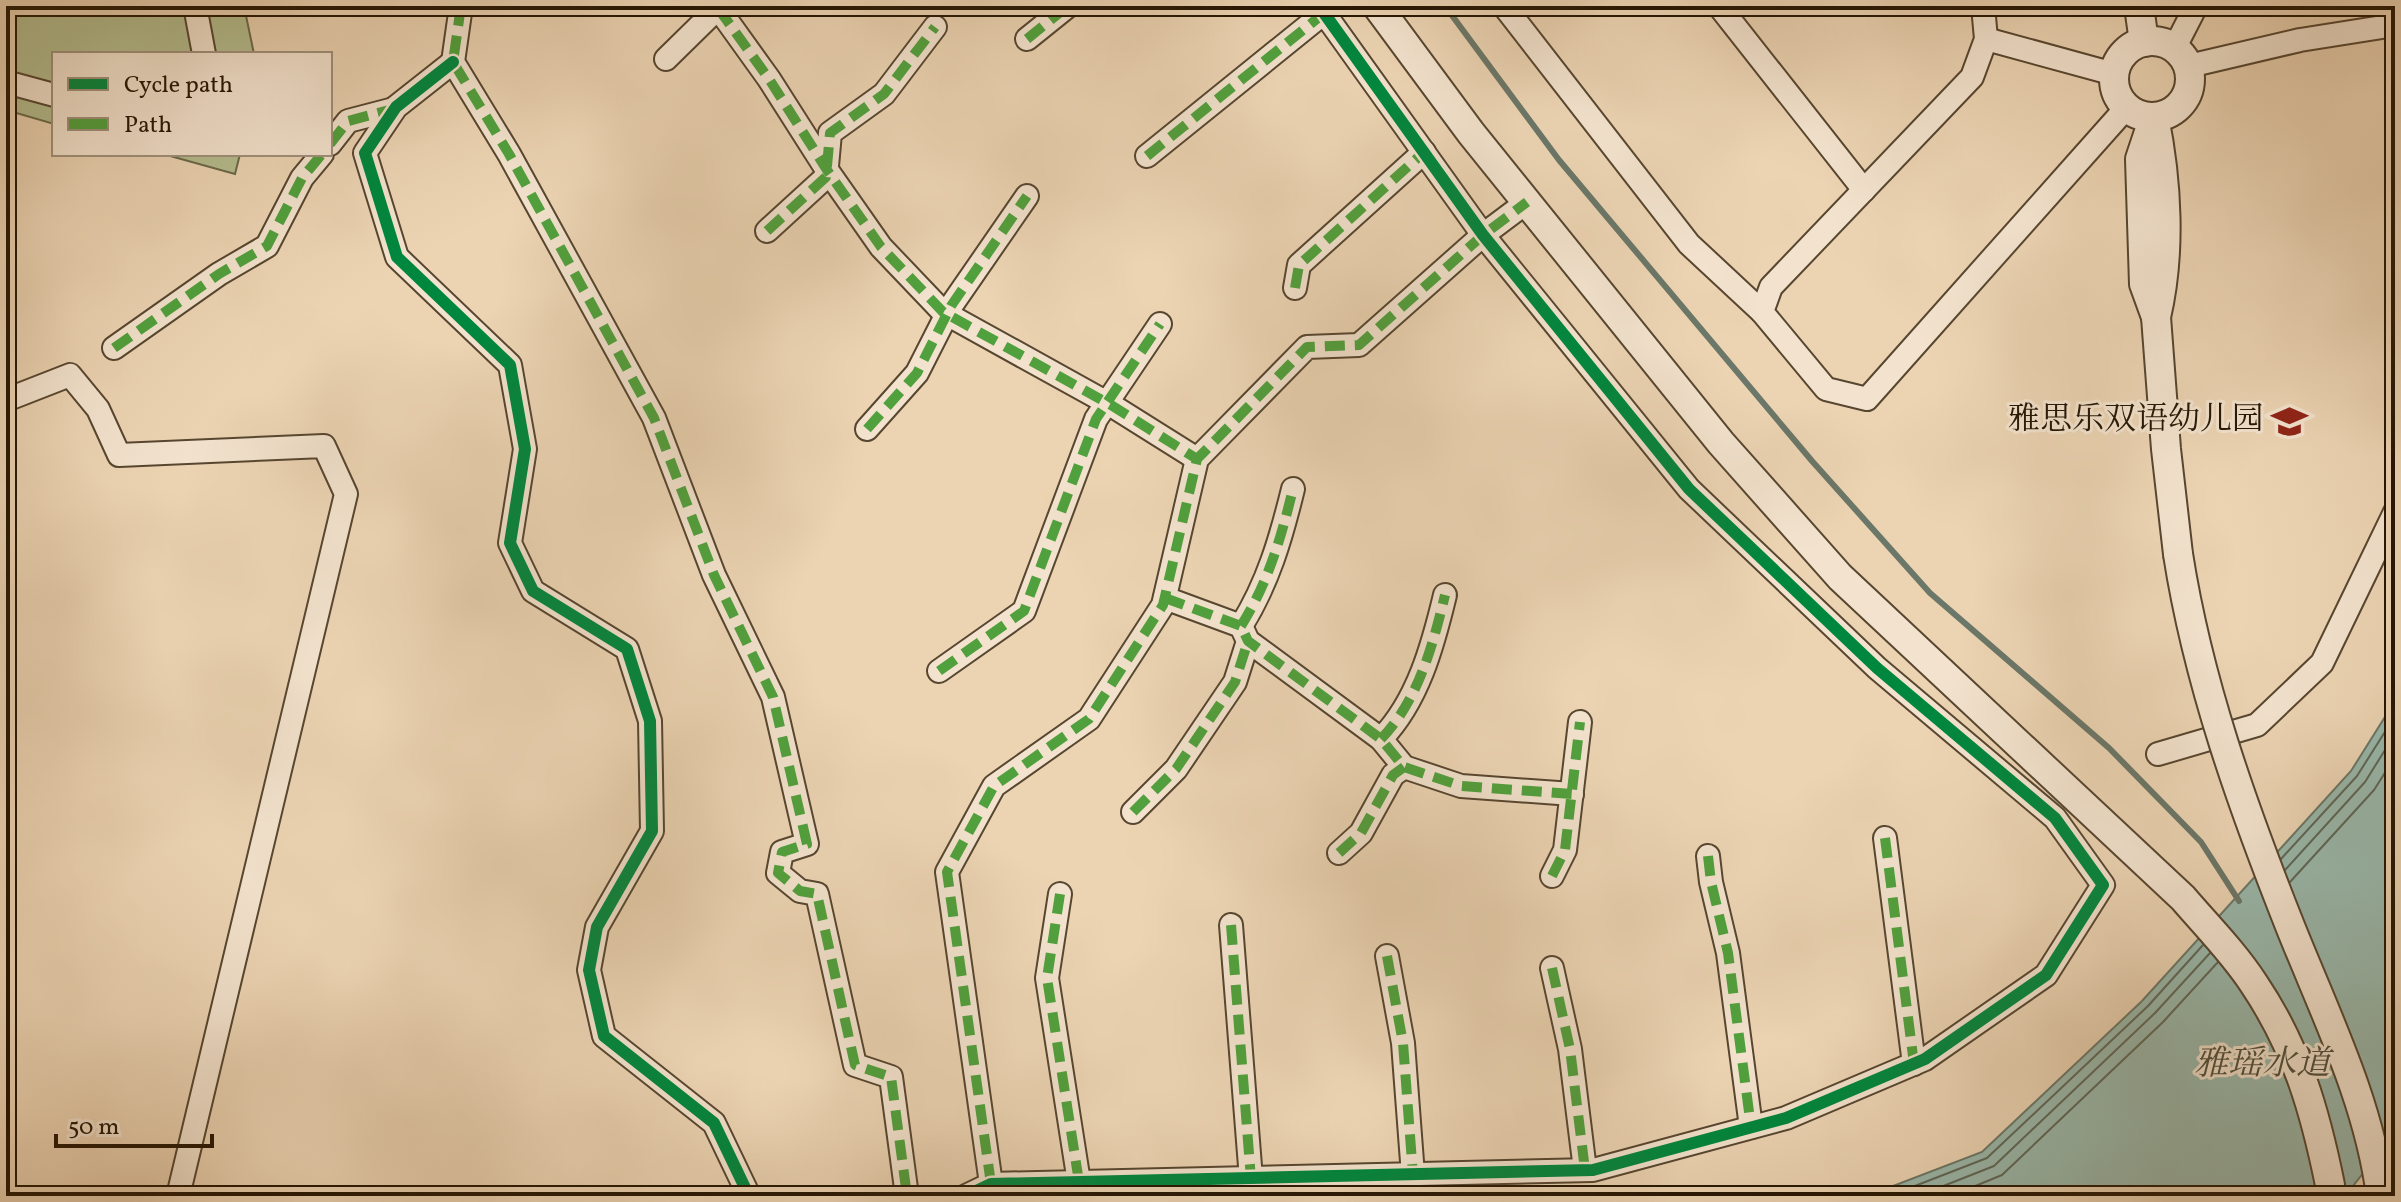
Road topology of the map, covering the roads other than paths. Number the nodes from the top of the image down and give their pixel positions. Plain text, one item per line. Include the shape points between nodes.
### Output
1 (195, 6) edge
2 (461, 6) edge
3 (1068, 6) edge
4 (1377, 6) edge
5 (1504, 6) edge
6 (1719, 6) edge
7 (1983, 6) edge
8 (2139, 6) edge
9 (2196, 6) edge
10 (719, 7) edge
11 (1322, 10) edge
12 (2395, 25) edge
13 (935, 27) dead end
14 (1027, 39) dead end
15 (1986, 39) junction
16 (2144, 42) junction
17 (204, 52) edge
18 (2182, 57) junction
19 (666, 59) dead end
20 (453, 62) junction
21 (2114, 74) junction
22 (6, 82) edge
23 (52, 94) edge
24 (2127, 107) junction
25 (394, 109) junction
26 (2154, 117) junction
27 (332, 141) edge
28 (1424, 152) junction
29 (320, 156) edge
30 (1147, 156) dead end
31 (827, 170) junction
32 (1864, 190) junction
33 (1027, 196) dead end
34 (1527, 202) junction
35 (767, 231) dead end
36 (1483, 235) junction
37 (1295, 288) dead end
38 (1762, 312) junction
39 (1160, 324) dead end
40 (114, 348) dead end
41 (6, 400) edge
42 (867, 429) dead end
43 (1197, 459) junction
44 (1293, 489) dead end
45 (2395, 512) edge
46 (1445, 595) dead end
47 (1165, 598) junction
48 (1244, 633) junction
49 (939, 671) dead end
50 (1580, 722) dead end
51 (1381, 739) junction
52 (2158, 754) dead end
53 (1404, 767) junction
54 (1572, 794) junction
55 (1133, 812) dead end
56 (1885, 838) dead end
57 (1339, 853) dead end
58 (1708, 856) dead end
59 (1552, 876) dead end
60 (1060, 894) dead end
61 (1231, 925) dead end
62 (1387, 956) dead end
63 (1552, 968) dead end
64 (1914, 1064) junction
65 (1751, 1127) junction
66 (1585, 1170) junction
67 (1413, 1175) junction
68 (1251, 1179) junction
69 (1079, 1182) junction
70 (991, 1184) junction
71 (178, 1196) edge
72 (749, 1196) edge
73 (907, 1196) edge
74 (966, 1196) edge
75 (2330, 1196) edge
76 (2381, 1196) edge

1 - 17 street
2 - 20 street
3 - 14 street
4 - 34 street
5 - 38 street via 1689,244
6 - 32 street
7 - 15 street
8 - 16 street
9 - 18 street
10 - 19 street
10 - 31 street
11 - 28 street
11 - 30 street
12 - 18 street
13 - 31 street via 884,94 830,133
15 - 21 street
15 - 32 street via 1972,77
16 - 18 street via 2163,42
16 - 21 street via 2126,51
18 - 26 street via 2191,79 2188,93 2170,112
20 - 25 street
20 - 73 street via 654,418 714,575 773,697 807,844 782,852 778,873 800,891 817,894 855,1065 891,1077
21 - 24 street
22 - 23 street
24 - 26 street
24 - 38 street via 1867,399 1826,389
25 - 27 street via 348,121
25 - 72 street via 365,153 397,257 510,365 525,449 510,543 533,591 627,649 650,721 652,831 597,927 589,970 604,1036 714,1123
26 - 76 street, bridge via 2140,159 2144,284 2156,317 2187,614 2214,715 2262,852 2368,1123
28 - 36 street
28 - 37 street via 1299,265
29 - 40 street via 302,178 267,246
31 - 35 street via 826,177
31 - 43 street via 881,247 943,312
32 - 38 street via 1771,287
33 - 42 street via 951,306 917,373
34 - 36 street
34 - 75 street via 1721,443 1840,577 2183,898 2232,956 2270,1010 2303,1077 2316,1116
36 - 43 street via 1359,345 1307,347
36 - 64 street via 1689,489 1877,668 2055,818 2103,885 2046,975
39 - 49 street via 1096,419 1024,611
41 - 71 street via 70,375 98,409 119,455 324,446 346,494
43 - 47 street
44 - 48 street via 1275,557
45 - 52 street via 2322,663 2257,725
46 - 51 street via 1433,646 1398,721
47 - 48 street
47 - 70 street via 1089,719 994,786 947,872
48 - 51 street
48 - 55 street via 1235,682 1176,769
50 - 54 street
51 - 53 street
53 - 54 street via 1461,786
53 - 57 street via 1393,775 1361,833
54 - 59 street via 1565,850
56 - 64 street
58 - 65 street via 1728,953
60 - 69 street via 1047,978
61 - 68 street
62 - 67 street via 1403,1043
63 - 66 street via 1570,1049
64 - 65 street via 1786,1118
65 - 66 street
66 - 67 street
67 - 68 street
68 - 69 street
69 - 70 street
70 - 74 street

